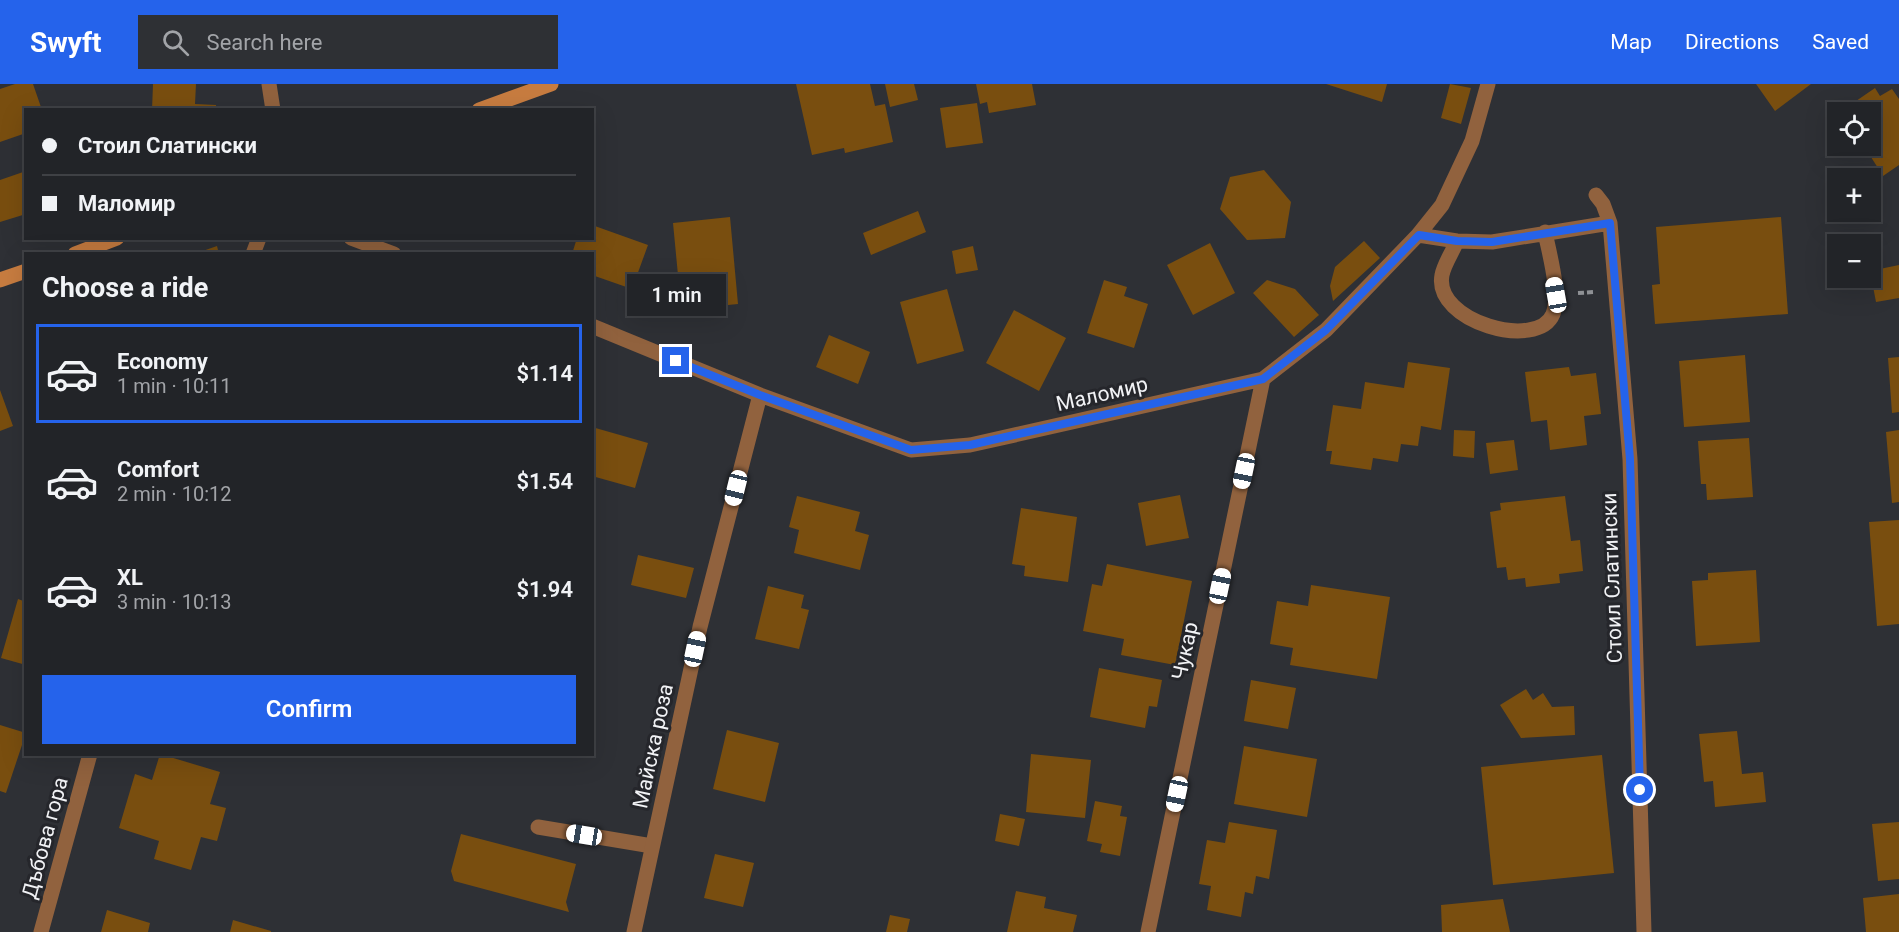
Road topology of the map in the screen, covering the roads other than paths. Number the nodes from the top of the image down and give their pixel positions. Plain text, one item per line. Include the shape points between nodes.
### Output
1 (269, 84) edge
2 (551, 84) edge
3 (1488, 84) edge
4 (273, 108) edge
5 (485, 108) edge
6 (1596, 195) dead end
7 (1610, 223) junction
8 (1545, 232) junction
9 (1419, 235) junction
10 (112, 240) edge
11 (356, 240) edge
12 (1457, 241) junction
13 (80, 252) edge
14 (389, 252) edge
15 (24, 272) edge
16 (0, 280) edge
17 (594, 327) edge
18 (1263, 379) junction
19 (760, 395) junction
20 (89, 756) edge
21 (538, 827) dead end
22 (652, 846) junction
23 (41, 932) edge
24 (634, 932) edge
25 (1148, 932) edge
26 (1644, 932) edge

1 - 4 street
2 - 5 main road
3 - 9 street, Маломир via 1472,141 1442,205
6 - 7 street, Стоил Слатински
7 - 8 street
7 - 26 street, Стоил Слатински via 1630,459
8 - 12 street via 1492,242
8 - 12 street via 1556,295 1553,314 1546,324 1530,329 1505,330 1472,321 1446,297 1442,276
9 - 12 street
9 - 18 street, Маломир via 1326,330
10 - 13 main road
11 - 14 street
15 - 16 main road
17 - 19 street, Маломир
18 - 19 street, Маломир via 970,445 911,450
18 - 25 street, Чукар
19 - 22 street, Майска роза via 700,627
20 - 23 street, Дъбова гора
21 - 22 street
22 - 24 street, Майска роза

